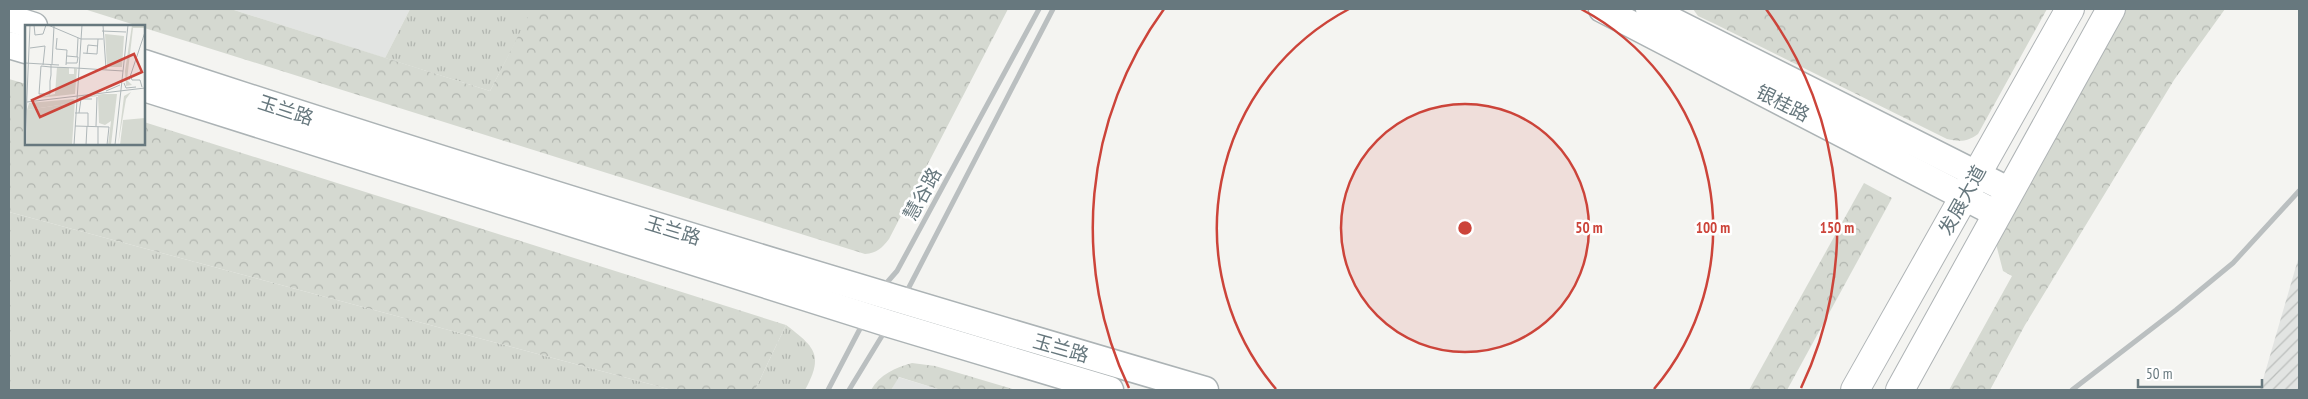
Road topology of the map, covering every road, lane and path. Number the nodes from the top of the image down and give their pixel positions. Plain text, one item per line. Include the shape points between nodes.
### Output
1 (1039, 9) edge
2 (1052, 9) edge
3 (1602, 9) edge
4 (2070, 9) edge
5 (2111, 9) edge
6 (1650, 17) edge
7 (145, 63) edge
8 (145, 88) edge
9 (1970, 185) junction
10 (2299, 191) edge
11 (2004, 202) junction
12 (1910, 292) junction
13 (1946, 308) junction
14 (884, 309) junction
15 (828, 390) edge
16 (849, 390) edge
17 (1110, 390) edge
18 (1205, 390) edge
19 (1848, 390) edge
20 (1855, 390) edge
21 (1900, 390) edge
22 (1909, 390) edge
23 (2072, 390) edge

1 - 14 street, 慧谷路 via 897,271
2 - 14 street, 慧谷路
3 - 6 street, 银桂路
4 - 9 main road, 发展大道
5 - 11 main road, 发展大道
6 - 9 street, 银桂路
7 - 14 street, 玉兰路
8 - 14 street, 玉兰路
9 - 11 street, 银桂路
9 - 12 main road, 发展大道
10 - 23 street via 2232,263
11 - 13 main road, 发展大道
12 - 19 street
12 - 20 main road, 发展大道
13 - 21 main road, 发展大道
13 - 22 street
14 - 15 street, 慧谷路
14 - 16 street, 慧谷路
14 - 17 street, 玉兰路
14 - 18 street, 玉兰路

